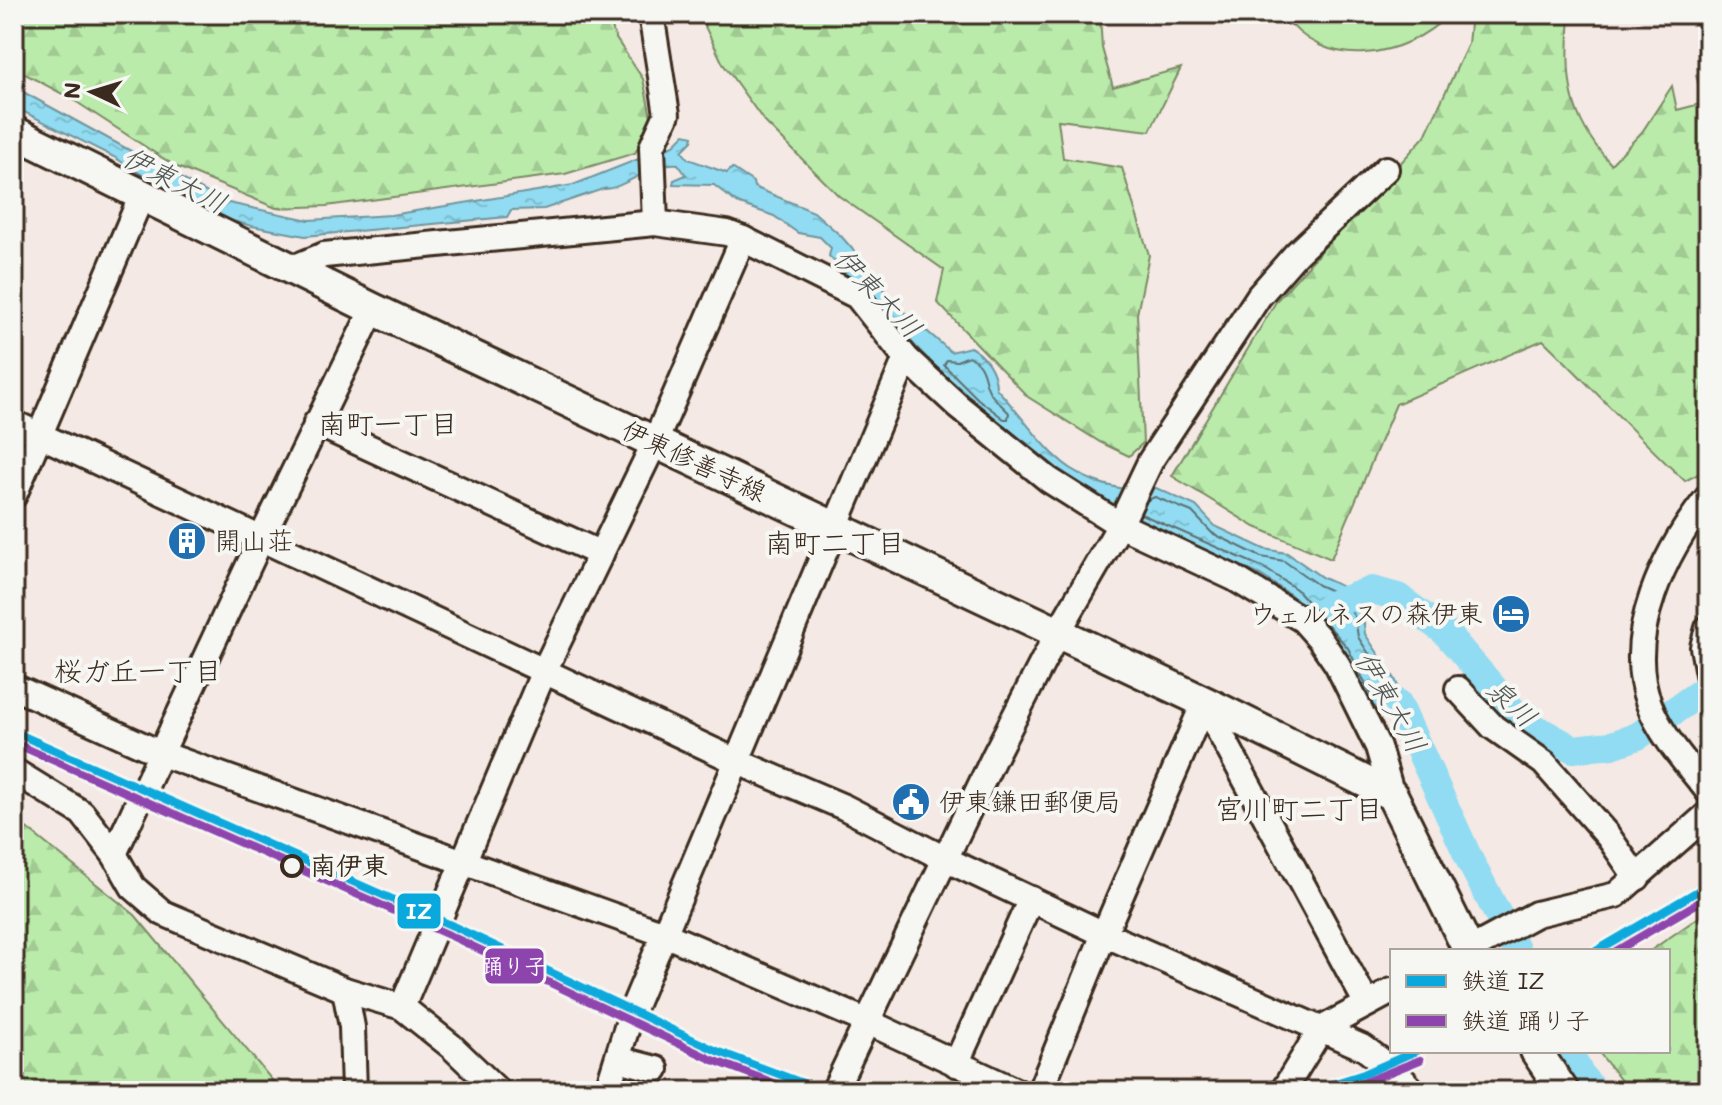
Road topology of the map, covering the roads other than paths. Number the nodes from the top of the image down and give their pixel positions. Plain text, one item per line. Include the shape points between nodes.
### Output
1 (651, 14) edge
2 (15, 134) edge
3 (1386, 169) dead end
4 (142, 195) junction
5 (654, 214) junction
6 (743, 239) junction
7 (290, 269) junction
8 (373, 309) junction
9 (906, 358) junction
10 (14, 423) edge
11 (316, 423) junction
12 (39, 434) junction
13 (655, 442) junction
14 (14, 495) edge
15 (1708, 497) edge
16 (1120, 525) junction
17 (834, 528) junction
18 (261, 539) junction
19 (601, 554) junction
20 (1708, 628) edge
21 (1057, 634) junction
22 (544, 671) junction
23 (1707, 672) edge
24 (14, 687) edge
25 (1458, 689) dead end
26 (1204, 703) junction
27 (162, 754) junction
28 (738, 762) junction
29 (14, 771) edge
30 (1708, 791) edge
31 (1392, 795) junction
32 (1708, 814) edge
33 (114, 854) junction
34 (945, 859) junction
35 (462, 864) junction
36 (1637, 878) junction
37 (1031, 899) junction
38 (664, 934) junction
39 (1104, 934) junction
40 (1473, 948) edge
41 (345, 990) junction
42 (1390, 992) edge
43 (1367, 1004) junction
44 (402, 1007) junction
45 (868, 1022) junction
46 (1321, 1029) junction
47 (1537, 1053) edge
48 (618, 1059) junction
49 (956, 1064) junction
50 (656, 1069) dead end
51 (354, 1091) edge
52 (498, 1091) edge
53 (607, 1091) edge
54 (834, 1091) edge
55 (1016, 1091) edge
56 (1040, 1091) edge
57 (1283, 1091) edge
58 (1413, 1091) edge
59 (1563, 1091) edge

1 - 5 street via 667,114 652,147
2 - 4 main road, 伊東修善寺線
3 - 16 street via 1259,296 1151,460
4 - 7 main road, 伊東修善寺線
4 - 12 street
5 - 6 street
5 - 7 street via 324,255
6 - 9 street via 857,296
6 - 13 street
7 - 8 main road, 伊東修善寺線
8 - 11 street
8 - 13 main road, 伊東修善寺線
9 - 16 street via 1049,480
9 - 17 street
10 - 12 street
11 - 18 street
11 - 19 street
12 - 14 street
12 - 18 street
13 - 17 main road, 伊東修善寺線
13 - 19 street
15 - 30 street via 1665,565 1652,598 1642,657 1650,707
16 - 21 street
16 - 31 street via 1234,578 1303,620 1337,664 1378,747
17 - 21 main road, 伊東修善寺線
17 - 28 street
18 - 22 street
18 - 27 street
19 - 22 street
20 - 23 street via 1703,647
21 - 26 main road, 伊東修善寺線
21 - 34 street
22 - 28 street
22 - 35 street
24 - 27 street
25 - 36 street via 1493,727 1544,763
26 - 31 main road, 伊東修善寺線
26 - 39 street
26 - 43 street
27 - 33 street
27 - 35 street
28 - 34 street via 844,807
28 - 38 street
29 - 33 street via 82,813
31 - 40 main road
32 - 36 street
33 - 41 street via 133,887 163,913
34 - 37 street
34 - 45 street
35 - 38 street
35 - 44 street
36 - 40 street via 1616,895 1536,914
37 - 39 street
37 - 49 street
38 - 45 street
38 - 48 street
39 - 46 street
39 - 56 street
41 - 44 street
41 - 51 street
42 - 43 street
43 - 46 street
44 - 52 street
45 - 49 street
45 - 54 street
46 - 57 street
46 - 58 street via 1364,1048
47 - 59 main road
48 - 50 street
48 - 53 street
49 - 55 street

